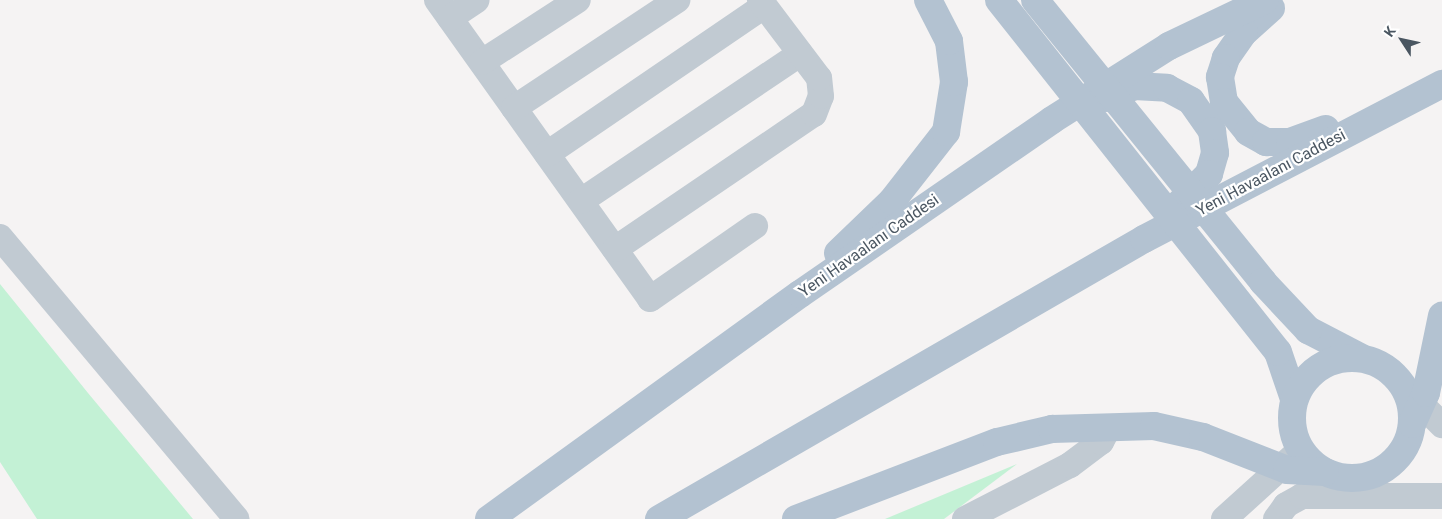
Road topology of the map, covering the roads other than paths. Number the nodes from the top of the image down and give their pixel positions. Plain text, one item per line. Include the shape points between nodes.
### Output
1 (476, 0) edge
2 (578, 0) edge
3 (677, 0) edge
4 (928, 0) edge
5 (999, 0) edge
6 (1035, 0) edge
7 (1265, 0) edge
8 (1283, 0) edge
9 (762, 3) edge
10 (443, 9) edge
11 (800, 54) junction
12 (482, 62) junction
13 (1442, 84) edge
14 (1415, 98) junction
15 (514, 108) junction
16 (1052, 120) junction
17 (547, 154) junction
18 (580, 201) junction
19 (755, 226) dead end
20 (0, 236) edge
21 (1144, 239) junction
22 (615, 249) junction
23 (800, 294) junction
24 (1442, 316) edge
25 (1360, 357) junction
26 (1294, 399) junction
27 (1416, 414) junction
28 (1442, 425) edge
29 (1109, 427) junction
30 (1300, 450) junction
31 (1279, 468) junction
32 (1325, 472) junction
33 (1442, 496) edge
34 (237, 519) edge
35 (490, 519) edge
36 (659, 519) edge
37 (796, 519) edge
38 (965, 519) edge
39 (1224, 519) edge
40 (1276, 519) edge

1 - 10 street
2 - 12 street
3 - 15 street
4 - 23 main road via 949,41 954,82 946,132 892,201
5 - 26 main road, bridge via 1278,352
6 - 25 main road, bridge via 1263,282 1308,330
7 - 16 main road, Yeni Havaalanı Caddesi via 1169,46
8 - 14 main road via 1244,32 1220,77 1224,102 1248,132 1266,142 1290,142
9 - 11 street
9 - 17 street
10 - 12 street
11 - 18 street
11 - 22 street via 821,87 819,104 806,123
12 - 15 street
13 - 14 main road, Yeni Havaalanı Caddesi
14 - 21 main road, Yeni Havaalanı Caddesi
15 - 17 street
16 - 21 main road via 1134,86 1167,88 1192,101 1212,132 1215,152 1208,174
16 - 23 main road, Yeni Havaalanı Caddesi
17 - 18 street
18 - 22 street
19 - 22 street via 650,298
20 - 34 street
21 - 36 main road, Yeni Havaalanı Caddesi
23 - 35 main road, Yeni Havaalanı Caddesi
24 - 27 main road
25 - 26 main road via 1321,365 1306,378
25 - 27 main road via 1396,375 1408,392
26 - 30 main road via 1291,415
27 - 28 street
27 - 32 main road via 1403,451 1372,476 1353,479
29 - 31 main road via 1154,426 1203,437
29 - 37 main road via 1052,429 996,442
29 - 38 street via 1102,442 1070,464
30 - 31 street
30 - 32 main road
31 - 32 main road
31 - 39 street
33 - 40 street via 1302,496 1286,505

